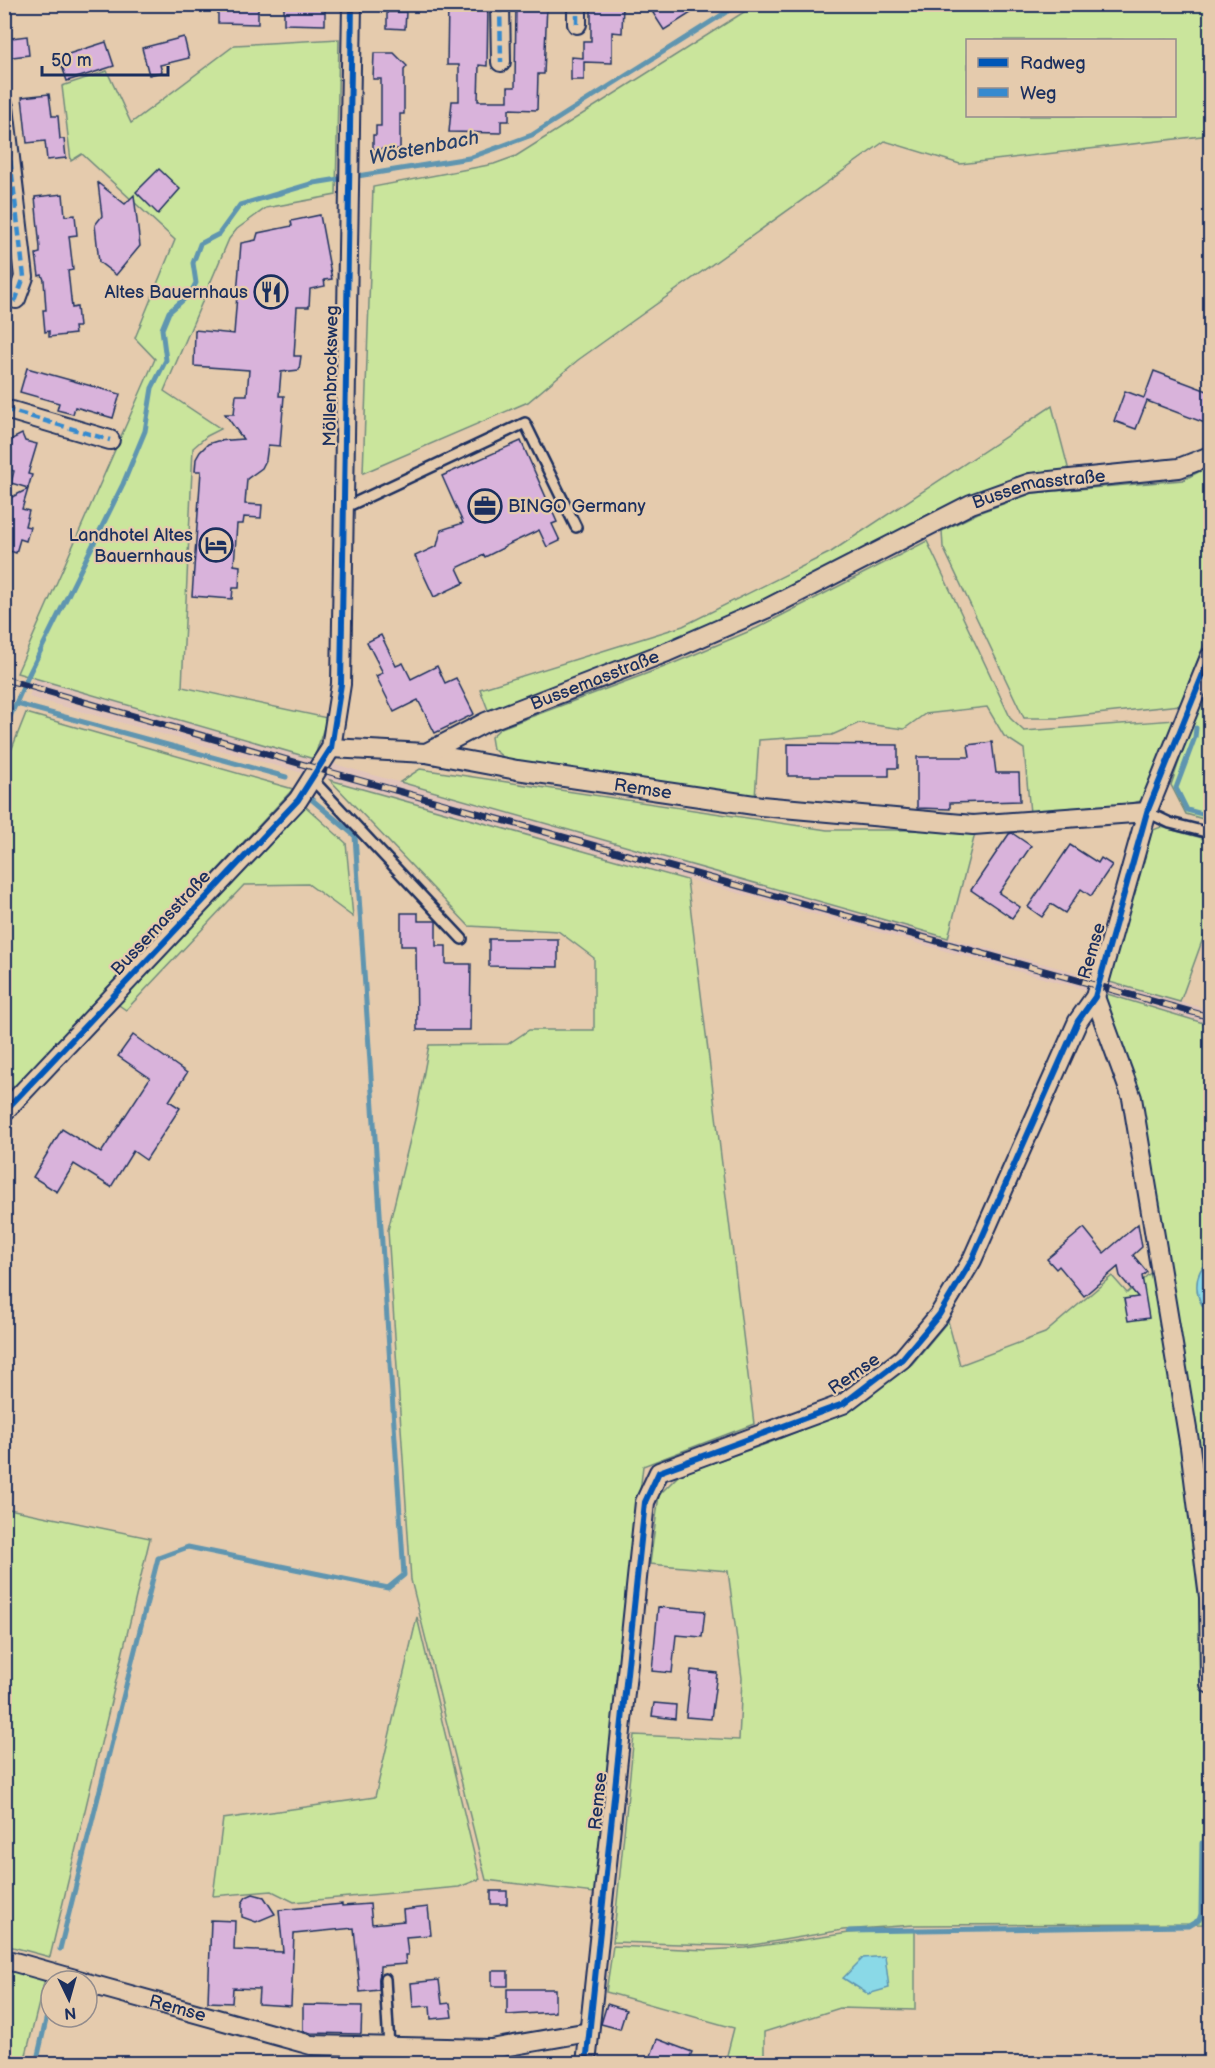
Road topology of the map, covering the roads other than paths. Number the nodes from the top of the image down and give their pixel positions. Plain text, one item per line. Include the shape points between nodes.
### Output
1 (352, 4) edge
2 (500, 4) edge
3 (577, 4) edge
4 (577, 24) dead end
5 (501, 62) dead end
6 (4, 107) edge
7 (16, 299) dead end
8 (4, 411) edge
9 (110, 440) dead end
10 (1210, 456) edge
11 (344, 508) junction
12 (576, 527) dead end
13 (1210, 657) edge
14 (332, 748) junction
15 (426, 753) junction
16 (312, 779) junction
17 (1147, 812) junction
18 (1210, 833) edge
19 (462, 939) dead end
20 (1095, 997) junction
21 (4, 1112) edge
22 (1210, 1684) edge
23 (4, 1959) edge
24 (39, 1969) edge
25 (385, 1979) dead end
26 (99, 1986) edge
27 (589, 2032) junction
28 (389, 2047) junction
29 (586, 2064) edge

1 - 11 street, Möllenbrocksweg
2 - 5 street
3 - 4 street
6 - 7 street via 24,277
8 - 9 street
10 - 15 street, Bussemasstraße via 1179,468 1030,483 970,504 768,608 486,722
11 - 12 lane via 525,423
11 - 14 street, Möllenbrocksweg via 342,684
13 - 17 street, Remse
14 - 15 street
14 - 16 street, Bussemasstraße
15 - 17 street, Remse via 761,806 974,825
16 - 19 lane
16 - 21 street, Bussemasstraße via 298,800
17 - 18 lane, Remse via 1170,823
17 - 20 street, Remse
20 - 22 street, Remse via 1132,1098 1190,1447 1209,1597
20 - 27 street, Remse via 1078,1021 972,1260 939,1315 902,1359 843,1404 659,1472 645,1502
23 - 24 street
25 - 28 lane
26 - 28 street, Remse via 311,2045
27 - 28 street, Remse via 491,2049
27 - 29 street, Remse

